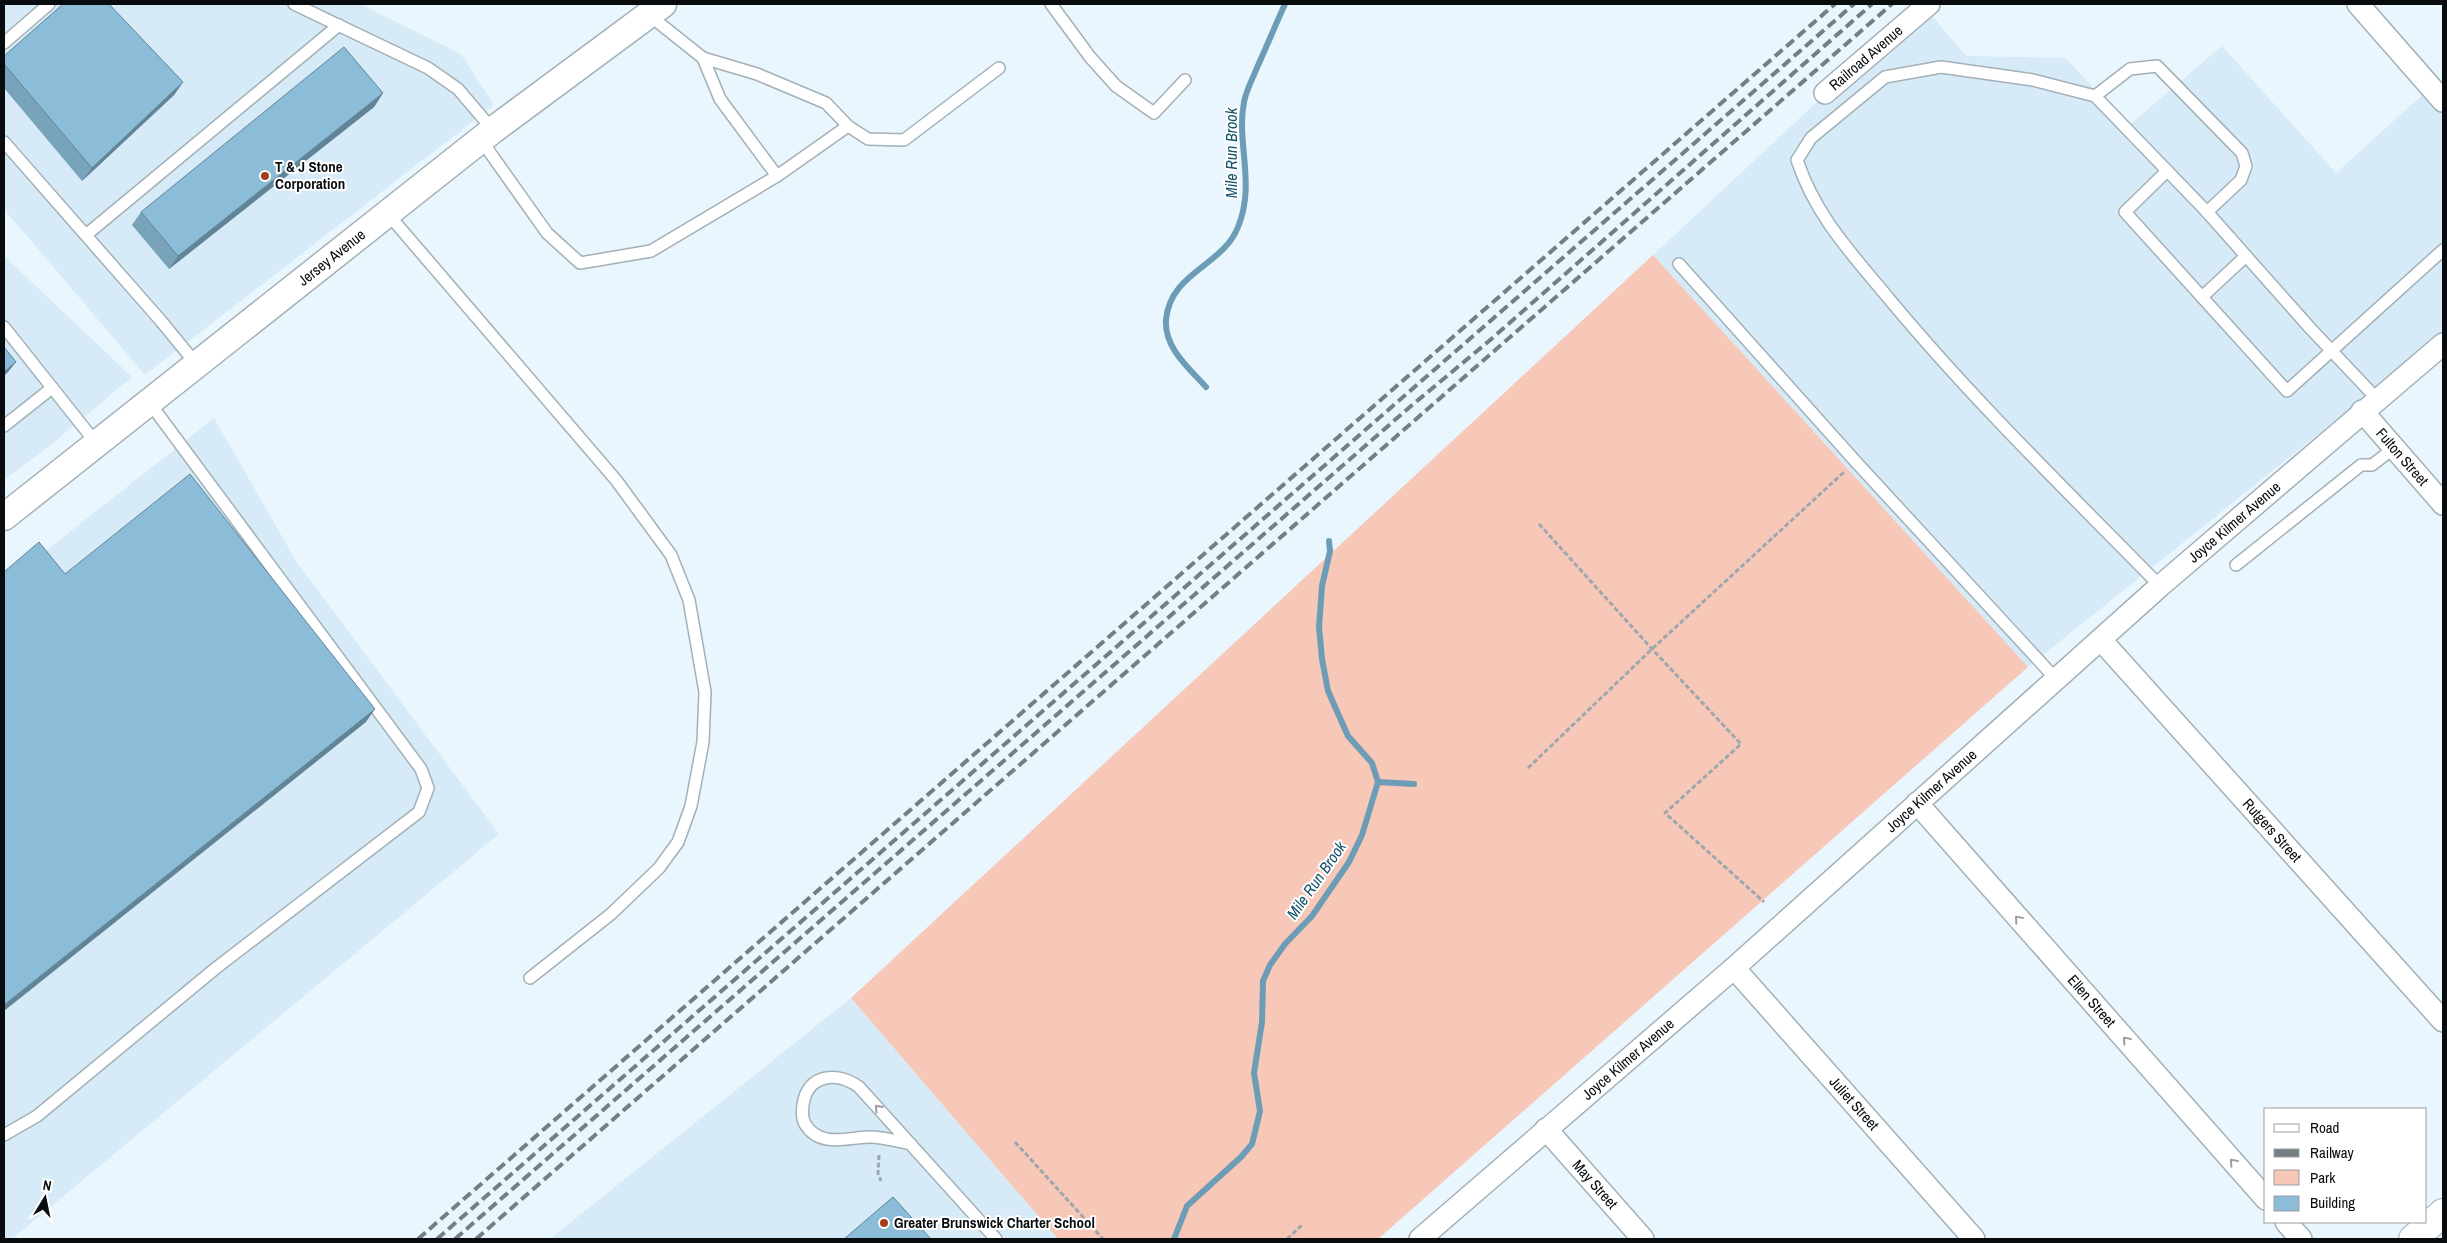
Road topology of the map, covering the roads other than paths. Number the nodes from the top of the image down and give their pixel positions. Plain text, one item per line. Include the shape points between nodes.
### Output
1 (49, 4) edge
2 (294, 4) edge
3 (1052, 4) edge
4 (1929, 4) edge
5 (2358, 4) edge
6 (652, 8) edge
7 (339, 26) junction
8 (4, 43) edge
9 (703, 58) junction
10 (999, 68) dead end
11 (1184, 80) dead end
12 (1825, 93) dead end
13 (2095, 96) junction
14 (2443, 102) edge
15 (848, 126) junction
16 (487, 135) junction
17 (4, 142) edge
18 (2167, 170) junction
19 (777, 176) junction
20 (2206, 212) junction
21 (388, 214) junction
22 (86, 235) junction
23 (2443, 250) edge
24 (2246, 256) junction
25 (1679, 264) dead end
26 (2202, 297) junction
27 (4, 327) edge
28 (2443, 344) edge
29 (2331, 350) junction
30 (196, 364) junction
31 (52, 388) junction
32 (150, 402) junction
33 (2370, 406) junction
34 (4, 426) edge
35 (96, 443) junction
36 (2394, 448) junction
37 (2443, 504) edge
38 (4, 517) edge
39 (2236, 565) dead end
40 (2160, 586) junction
41 (2101, 640) junction
42 (2055, 678) junction
43 (1917, 803) junction
44 (1734, 968) junction
45 (530, 978) dead end
46 (2443, 1021) edge
47 (1546, 1129) junction
48 (4, 1135) edge
49 (911, 1144) junction
50 (2264, 1197) edge
51 (2443, 1213) edge
52 (2287, 1223) edge
53 (996, 1239) edge
54 (1420, 1239) edge
55 (1643, 1239) edge
56 (1974, 1239) edge
57 (2301, 1239) edge
58 (2413, 1239) edge

1 - 8 lane
2 - 7 lane
3 - 11 lane via 1090,57 1116,86 1154,113
4 - 12 street, Railroad Avenue
5 - 14 street
6 - 9 lane
6 - 16 street, Jersey Avenue
7 - 16 lane via 428,68 458,89
7 - 22 lane
9 - 15 lane via 757,74 826,103
9 - 19 lane via 720,99
10 - 15 lane via 904,140 868,139
13 - 18 lane
13 - 20 lane via 2130,69 2157,66 2211,120 2242,153 2246,166 2241,180
13 - 40 lane via 2034,80 1941,67 1885,77 1811,138 1797,160 1805,185 1826,222 1902,314 1992,416
15 - 19 lane
16 - 19 lane via 547,233 580,263 651,251
16 - 21 street, Jersey Avenue
17 - 22 lane
18 - 20 lane
18 - 26 lane via 2125,212
20 - 24 lane
21 - 30 street, Jersey Avenue
21 - 45 lane via 616,480 671,555 689,600 698,646 704,692 703,742 696,787 678,842 658,868 611,914
22 - 30 lane
23 - 29 lane
24 - 26 lane
24 - 29 lane
25 - 42 lane
26 - 29 lane via 2287,391
27 - 31 lane
28 - 33 street, Joyce Kilmer Avenue
29 - 33 lane
30 - 32 street, Jersey Avenue
31 - 34 lane
31 - 35 lane
32 - 35 street, Jersey Avenue
32 - 48 lane via 421,769 428,788 419,812 216,968 37,1116
33 - 36 street, Fulton Street
33 - 40 street, Joyce Kilmer Avenue
35 - 38 street, Jersey Avenue
36 - 37 street, Fulton Street
36 - 39 lane via 2372,466 2361,465
40 - 41 street, Joyce Kilmer Avenue
41 - 42 street, Joyce Kilmer Avenue
41 - 46 street, Rutgers Street
42 - 43 street, Joyce Kilmer Avenue
43 - 44 street, Joyce Kilmer Avenue
50 -> 43 street, Ellen Street
44 - 47 street, Joyce Kilmer Avenue
44 - 56 street, Juliet Street
47 - 54 street, Joyce Kilmer Avenue
47 - 55 street, May Street
49 -> 49 lane via 849,1080 837,1076 826,1078 816,1082 808,1091 802,1114 805,1124 819,1135 834,1141 871,1137
49 - 53 lane
51 - 58 main road
52 - 57 street

